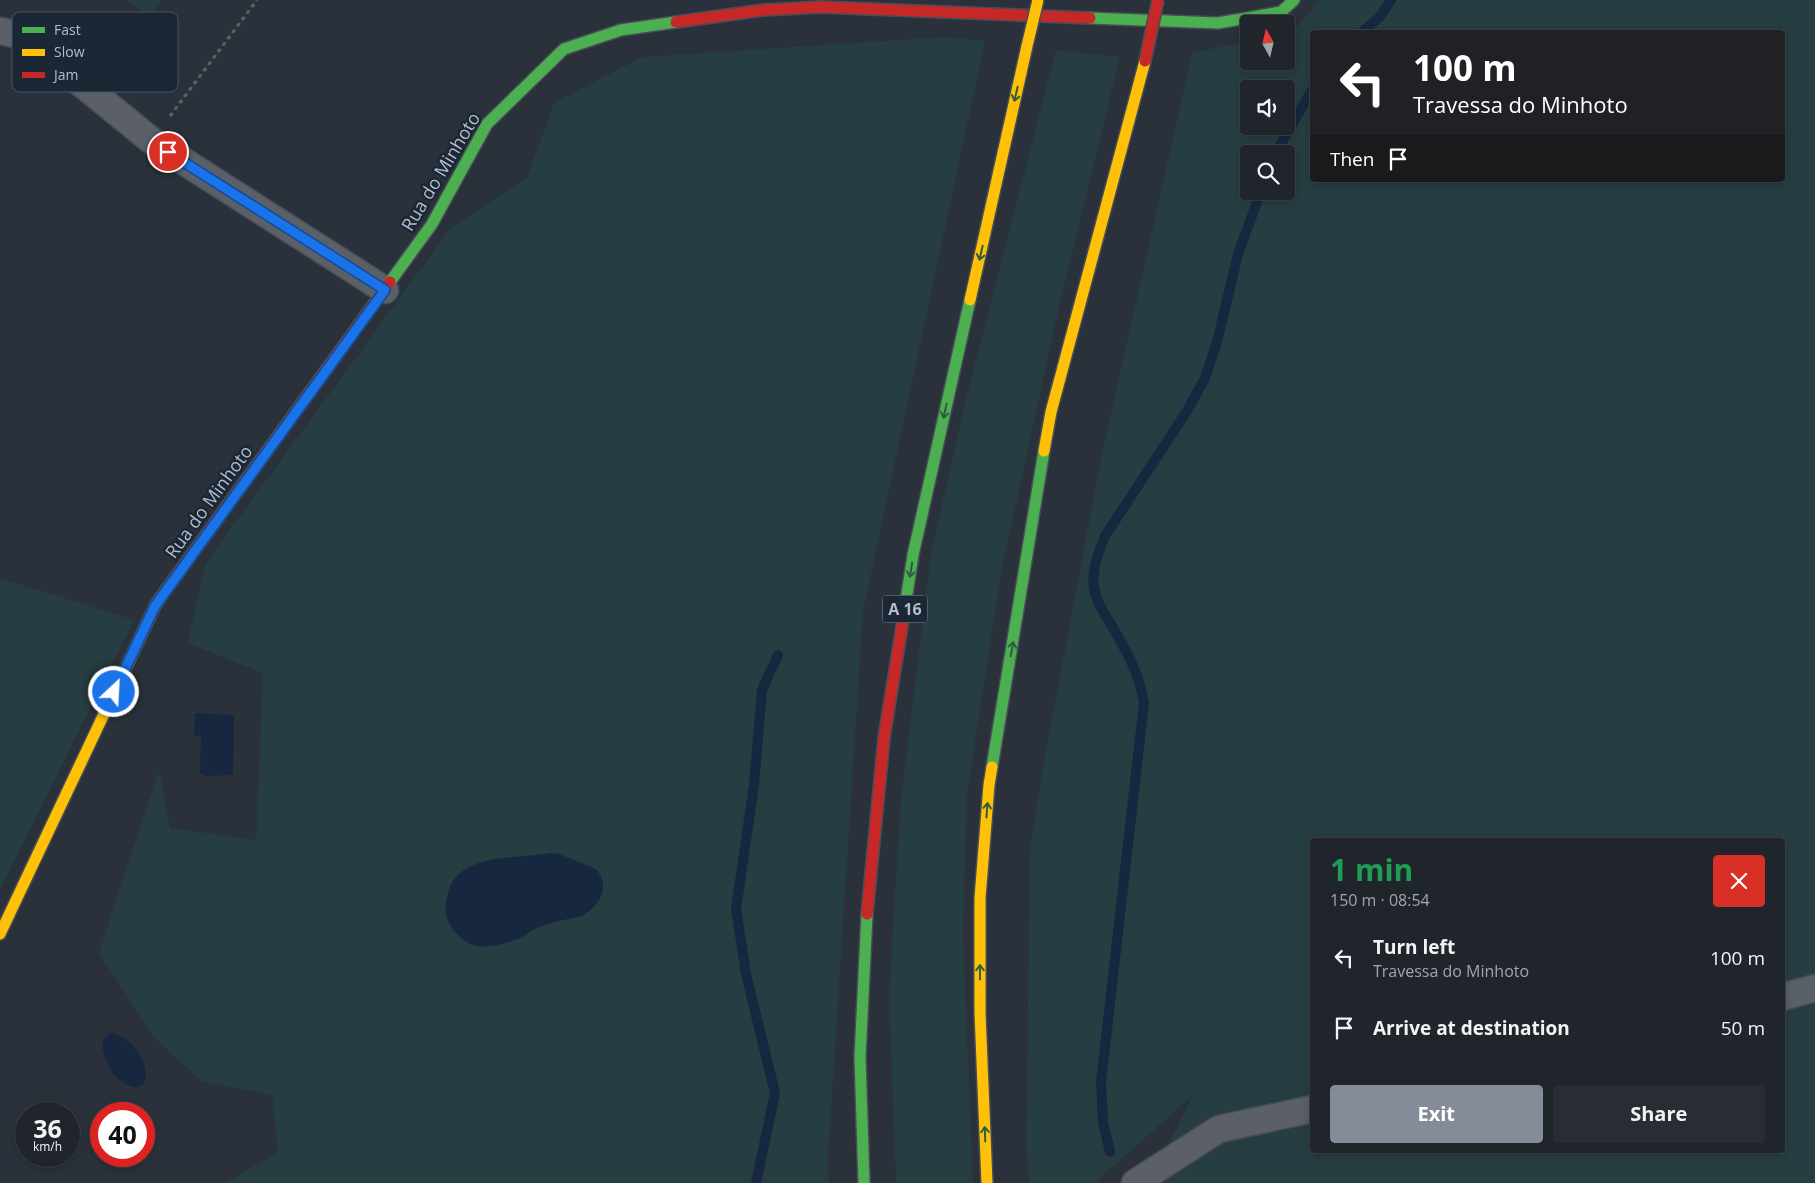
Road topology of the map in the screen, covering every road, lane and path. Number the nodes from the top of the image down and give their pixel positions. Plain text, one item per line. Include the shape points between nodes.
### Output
1 (257, 0) edge
2 (1038, 0) edge
3 (1158, 0) edge
4 (1294, 0) edge
5 (92, 92) edge
6 (152, 141) junction
7 (385, 290) junction
8 (0, 934) edge
9 (1815, 988) edge
10 (1785, 996) edge
11 (1310, 1109) edge
12 (864, 1183) edge
13 (987, 1183) edge
14 (1135, 1183) edge

1 - 6 path
2 -> 12 main road, A 16, bridge via 914,555 884,738 865,934 860,1057
13 -> 3 main road, bridge via 980,1013 980,908 989,784 1051,412 1146,61
4 - 7 main road, Rua do Minhoto via 1281,12 1218,23 821,7 764,10 621,30 564,49 488,124 432,224
5 - 6 street
6 - 7 street
7 - 8 main road, Rua do Minhoto via 155,606
9 - 10 street
11 - 14 street via 1219,1130

